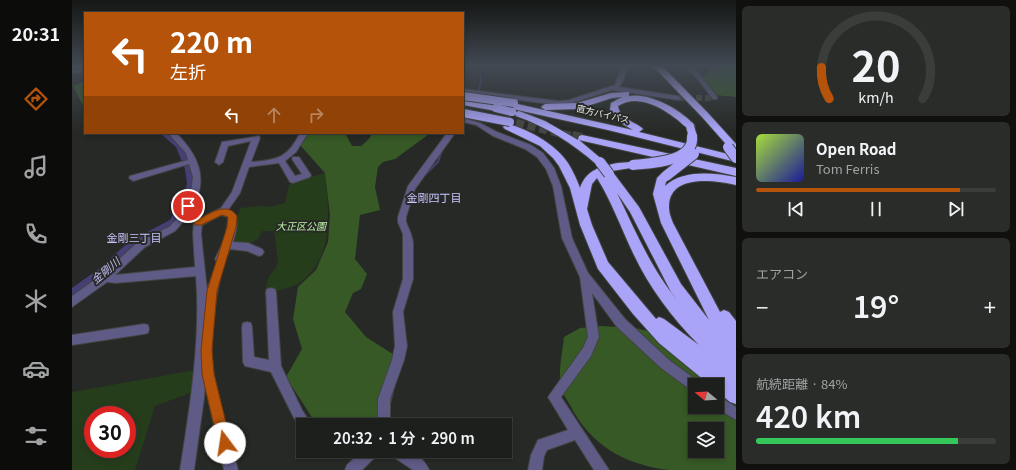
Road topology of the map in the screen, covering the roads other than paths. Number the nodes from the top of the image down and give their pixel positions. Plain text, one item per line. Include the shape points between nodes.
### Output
1 (677, 87) edge
2 (681, 87) edge
3 (706, 87) edge
4 (612, 88) joint
5 (464, 94) edge
6 (501, 96) junction
7 (678, 98) tunnel mouth
8 (711, 98) dead end
9 (464, 101) edge
10 (464, 107) edge
11 (464, 112) edge
12 (464, 116) edge
13 (512, 116) junction
14 (464, 120) edge
15 (693, 126) junction
16 (491, 132) junction
17 (173, 134) edge
18 (303, 134) edge
19 (450, 134) edge
20 (265, 136) dead end
21 (256, 138) junction
22 (582, 138) tunnel mouth
23 (735, 151) edge
24 (296, 159) dead end
25 (192, 161) junction
26 (220, 162) dead end
27 (282, 162) junction
28 (246, 165) junction
29 (736, 172) edge
30 (605, 176) junction
31 (133, 178) dead end
32 (736, 181) edge
33 (187, 210) junction
34 (221, 212) junction
35 (664, 213) junction
36 (198, 221) junction
37 (586, 225) junction
38 (176, 226) junction
39 (225, 250) junction
40 (259, 252) dead end
41 (690, 268) junction
42 (200, 271) junction
43 (584, 276) junction
44 (106, 277) junction
45 (271, 292) dead end
46 (626, 293) junction
47 (203, 299) junction
48 (72, 302) edge
49 (247, 327) dead end
50 (144, 329) dead end
51 (736, 332) edge
52 (72, 340) edge
53 (736, 346) edge
54 (736, 355) edge
55 (275, 367) junction
56 (736, 367) edge
57 (736, 379) edge
58 (688, 381) edge
59 (736, 396) edge
60 (724, 406) edge
61 (736, 414) edge
62 (301, 418) edge
63 (384, 418) edge
64 (578, 433) junction
65 (363, 458) edge
66 (408, 458) edge
67 (187, 470) edge
68 (232, 470) edge
69 (352, 470) edge
70 (422, 470) edge
71 (535, 470) edge
72 (602, 470) edge

1 - 23 highway
2 - 23 highway
3 - 8 street via 715,98
4 - 6 street via 570,102 558,103
4 - 7 street
5 - 6 street
5 - 13 highway, 直方バイパス, bridge
6 - 16 street
9 - 13 highway, bridge
10 - 13 highway
11 - 13 highway, 直方バイパス, bridge
12 - 13 highway
13 - 15 highway via 553,107 578,106 626,94 656,99 673,106 688,116
13 - 23 highway, 直方バイパス via 609,126
13 - 30 highway via 562,139 596,164
13 - 37 highway via 528,136 543,144 564,165 575,188
14 - 16 street via 478,124
15 - 23 highway via 669,108 650,101 633,98 618,101 614,105 617,116 638,129
15 - 35 highway, bridge via 700,135 698,150 666,176 658,188
15 - 37 highway, bridge via 693,143 680,157 594,173 584,191
16 - 43 street via 528,147 540,155 550,168 557,186 566,238
17 - 25 street via 190,153
18 - 27 street
19 - 63 street via 411,188 402,217 408,242 408,280 398,312 401,346 384,399
20 - 21 street
21 - 26 street via 225,144
21 - 28 street
22 - 29 highway
24 - 27 street via 307,175 293,180
25 - 31 street
25 - 33 street via 197,177 195,192
27 - 28 street
28 - 34 street via 236,193
30 - 54 highway via 635,210 676,288 696,316
30 - 56 highway via 643,262 663,295 715,352
32 - 35 highway via 700,177 685,179 668,190 662,202
33 - 36 street
33 - 38 street
34 - 36 street
34 - 39 street via 232,216 233,224
35 - 41 highway
36 - 38 street via 188,219
36 - 42 street
37 - 46 highway via 604,265
38 - 44 street via 152,236
39 - 40 street via 248,247
39 - 47 street
39 - 68 street via 212,291 206,361
41 - 51 highway
41 - 53 highway via 716,319
42 - 44 street via 116,279
42 - 47 street
43 - 58 street via 621,323 665,364
43 - 64 street via 594,337 587,352 554,397
44 - 48 street
45 - 55 street
46 - 57 highway via 658,323
46 - 59 highway via 664,338
47 - 67 street via 198,398
49 - 55 street via 249,362
50 - 52 street
55 - 62 street
60 - 61 street
64 - 71 street via 543,445
64 - 72 street
65 - 69 street
66 - 70 street

